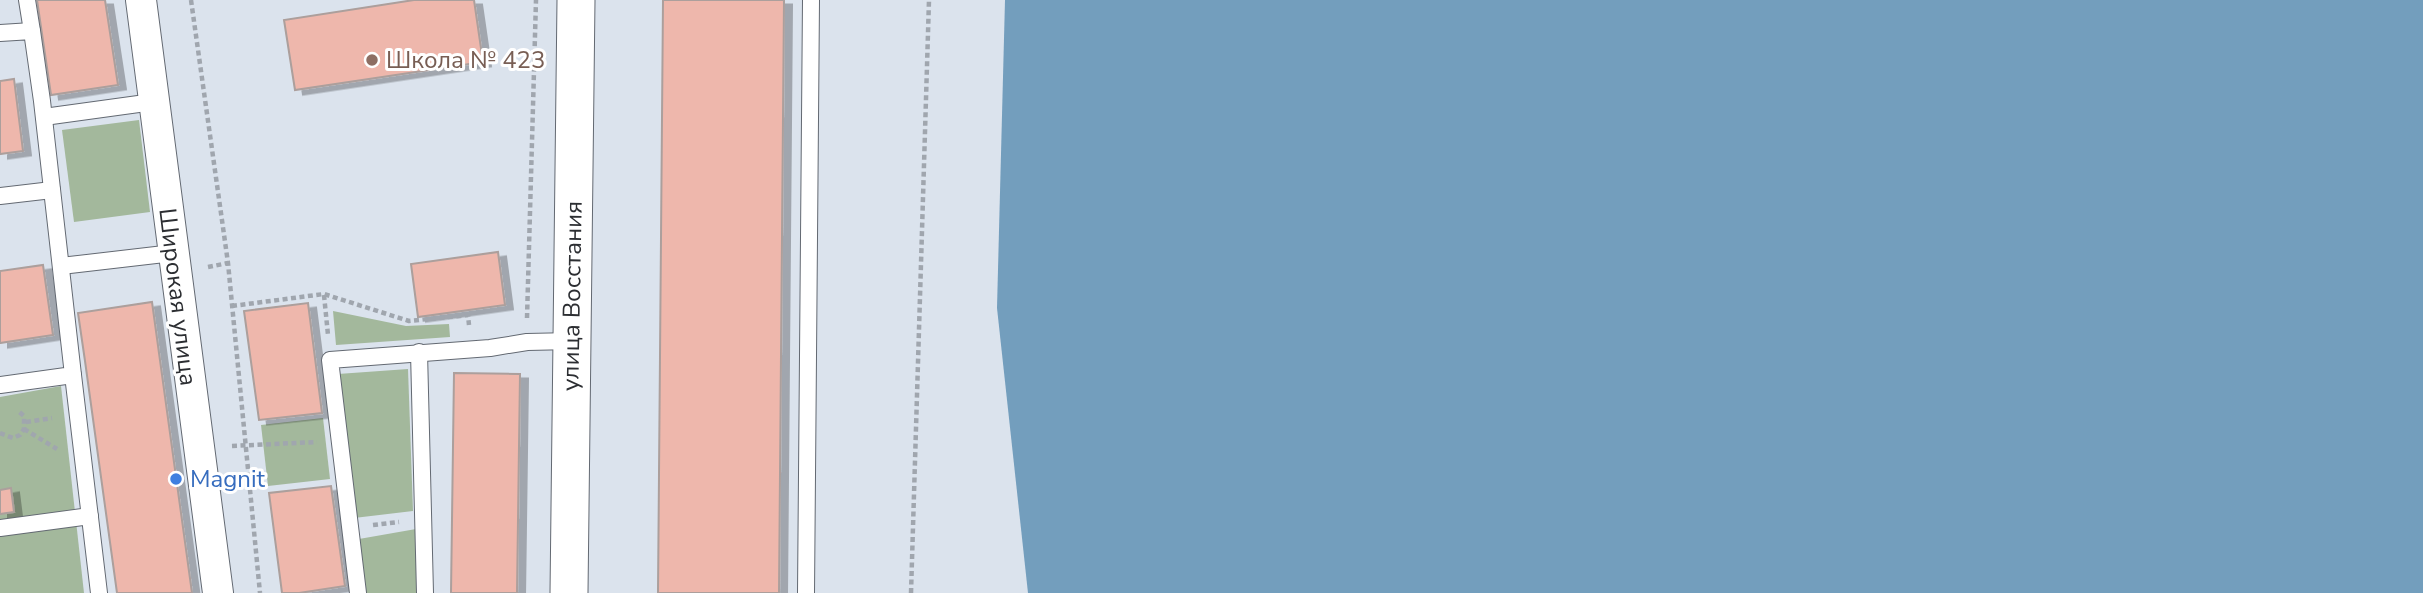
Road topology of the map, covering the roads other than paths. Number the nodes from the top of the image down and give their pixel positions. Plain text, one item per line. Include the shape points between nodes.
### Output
1 (27, 0) edge
2 (141, 0) edge
3 (576, 0) edge
4 (811, 0) edge
5 (32, 31) junction
6 (0, 33) edge
7 (153, 102) junction
8 (44, 117) junction
9 (52, 190) junction
10 (0, 196) edge
11 (173, 253) junction
12 (61, 266) junction
13 (572, 341) junction
14 (419, 352) junction
15 (74, 375) junction
16 (0, 385) edge
17 (90, 516) junction
18 (0, 528) edge
19 (99, 593) edge
20 (218, 593) edge
21 (358, 593) edge
22 (425, 593) edge
23 (569, 593) edge
24 (806, 593) edge

1 - 5 lane
2 - 7 street, Широкая улица
3 - 13 street, улица Восстания
4 - 24 lane
5 - 6 lane
5 - 8 lane
7 - 8 lane
7 - 11 street, Широкая улица
8 - 9 lane
9 - 10 lane
9 - 12 lane
11 - 12 lane
11 - 20 street, Широкая улица
12 - 15 lane
13 - 14 lane
13 - 23 street, улица Восстания
14 - 21 lane via 330,360
14 - 22 lane
15 - 16 lane
15 - 17 lane
17 - 18 lane
17 - 19 lane

